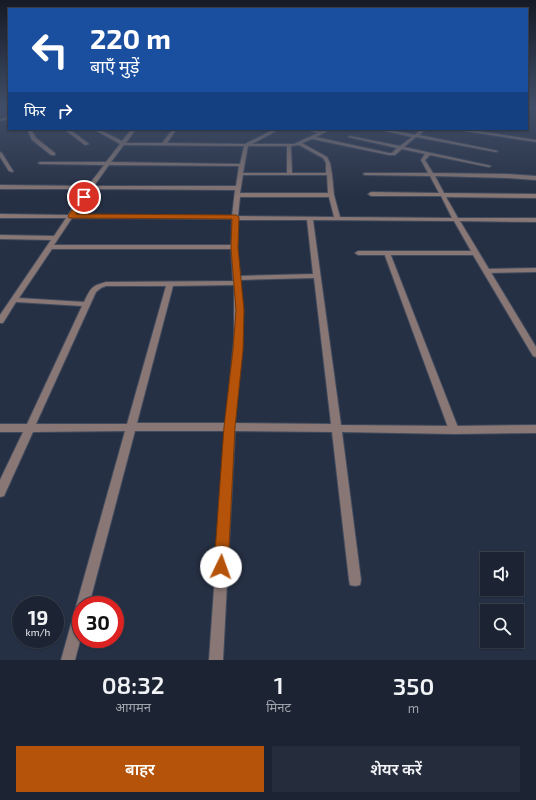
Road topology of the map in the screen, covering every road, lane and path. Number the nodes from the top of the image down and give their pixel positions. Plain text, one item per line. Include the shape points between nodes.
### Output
1 (33, 137) edge
2 (76, 137) edge
3 (110, 137) edge
4 (129, 137) edge
5 (169, 137) edge
6 (262, 137) edge
7 (415, 137) edge
8 (420, 137) edge
9 (507, 137) edge
10 (312, 138) joint
11 (350, 138) dead end
12 (536, 141) edge
13 (86, 144) dead end
14 (124, 144) junction
15 (164, 144) junction
16 (300, 144) junction
17 (246, 145) junction
18 (289, 146) junction
19 (400, 148) junction
20 (496, 152) dead end
21 (0, 153) edge
22 (53, 154) dead end
23 (428, 154) junction
24 (40, 163) dead end
25 (107, 164) junction
26 (242, 165) junction
27 (489, 166) dead end
28 (11, 171) dead end
29 (241, 174) junction
30 (290, 174) junction
31 (330, 174) junction
32 (365, 174) dead end
33 (431, 175) junction
34 (536, 178) edge
35 (0, 187) edge
36 (90, 187) junction
37 (238, 192) junction
38 (371, 194) dead end
39 (331, 195) junction
40 (442, 195) junction
41 (536, 196) edge
42 (0, 216) edge
43 (71, 216) junction
44 (236, 217) junction
45 (310, 219) junction
46 (338, 219) junction
47 (456, 219) junction
48 (536, 220) edge
49 (0, 237) edge
50 (56, 238) junction
51 (50, 247) junction
52 (234, 248) junction
53 (358, 253) dead end
54 (387, 253) junction
55 (475, 253) junction
56 (536, 270) edge
57 (486, 271) junction
58 (318, 276) junction
59 (237, 280) junction
60 (170, 284) junction
61 (14, 300) junction
62 (87, 304) junction
63 (0, 321) edge
64 (535, 348) edge
65 (30, 427) junction
66 (130, 427) junction
67 (230, 427) junction
68 (0, 428) edge
69 (336, 429) junction
70 (536, 429) edge
71 (454, 430) junction
72 (0, 492) edge
73 (355, 580) dead end
74 (84, 596) edge
75 (72, 645) edge
76 (68, 660) edge
77 (216, 660) edge

1 - 22 street
2 - 13 street
3 - 14 street
4 - 14 street
5 - 15 street
6 - 17 street
7 - 19 street
8 - 20 street
9 - 12 street
10 - 16 street
10 - 19 street via 384,154 393,154
11 - 19 street
14 - 15 street
14 - 25 street
15 - 17 street
16 - 18 street
16 - 31 street via 325,157
17 - 18 street
17 - 26 street
18 - 30 street
19 - 23 street
21 - 28 street
23 - 27 street
23 - 33 street via 423,160
24 - 25 street
25 - 26 street
25 - 36 street
26 - 29 street
29 - 30 street
29 - 37 street
30 - 31 street
31 - 39 street
32 - 33 street
33 - 34 street
33 - 40 street
35 - 36 street
36 - 37 street
36 - 43 street
37 - 39 street
37 - 44 street
38 - 40 street
39 - 46 street
40 - 41 street
40 - 47 street
42 - 43 street
43 - 44 street
43 - 50 street
44 - 45 street
44 - 52 street
45 - 46 street
45 - 58 street
46 - 47 street
47 - 48 street
47 - 55 street
49 - 50 street
50 - 51 street
51 - 52 street
51 - 61 street
52 - 59 street
53 - 54 street
54 - 55 street
54 - 71 street
55 - 57 street
56 - 57 street
57 - 64 street
58 - 59 street
58 - 69 street
59 - 60 street
59 - 67 street via 240,310
60 - 62 street via 106,284 98,286 93,291
60 - 66 street
61 - 62 street
61 - 63 street
62 - 65 street
65 - 66 street
65 - 68 street
65 - 72 street
66 - 67 street
66 - 74 street
67 - 69 street
67 - 77 street
69 - 71 street
69 - 73 street
70 - 71 street
75 - 76 street

